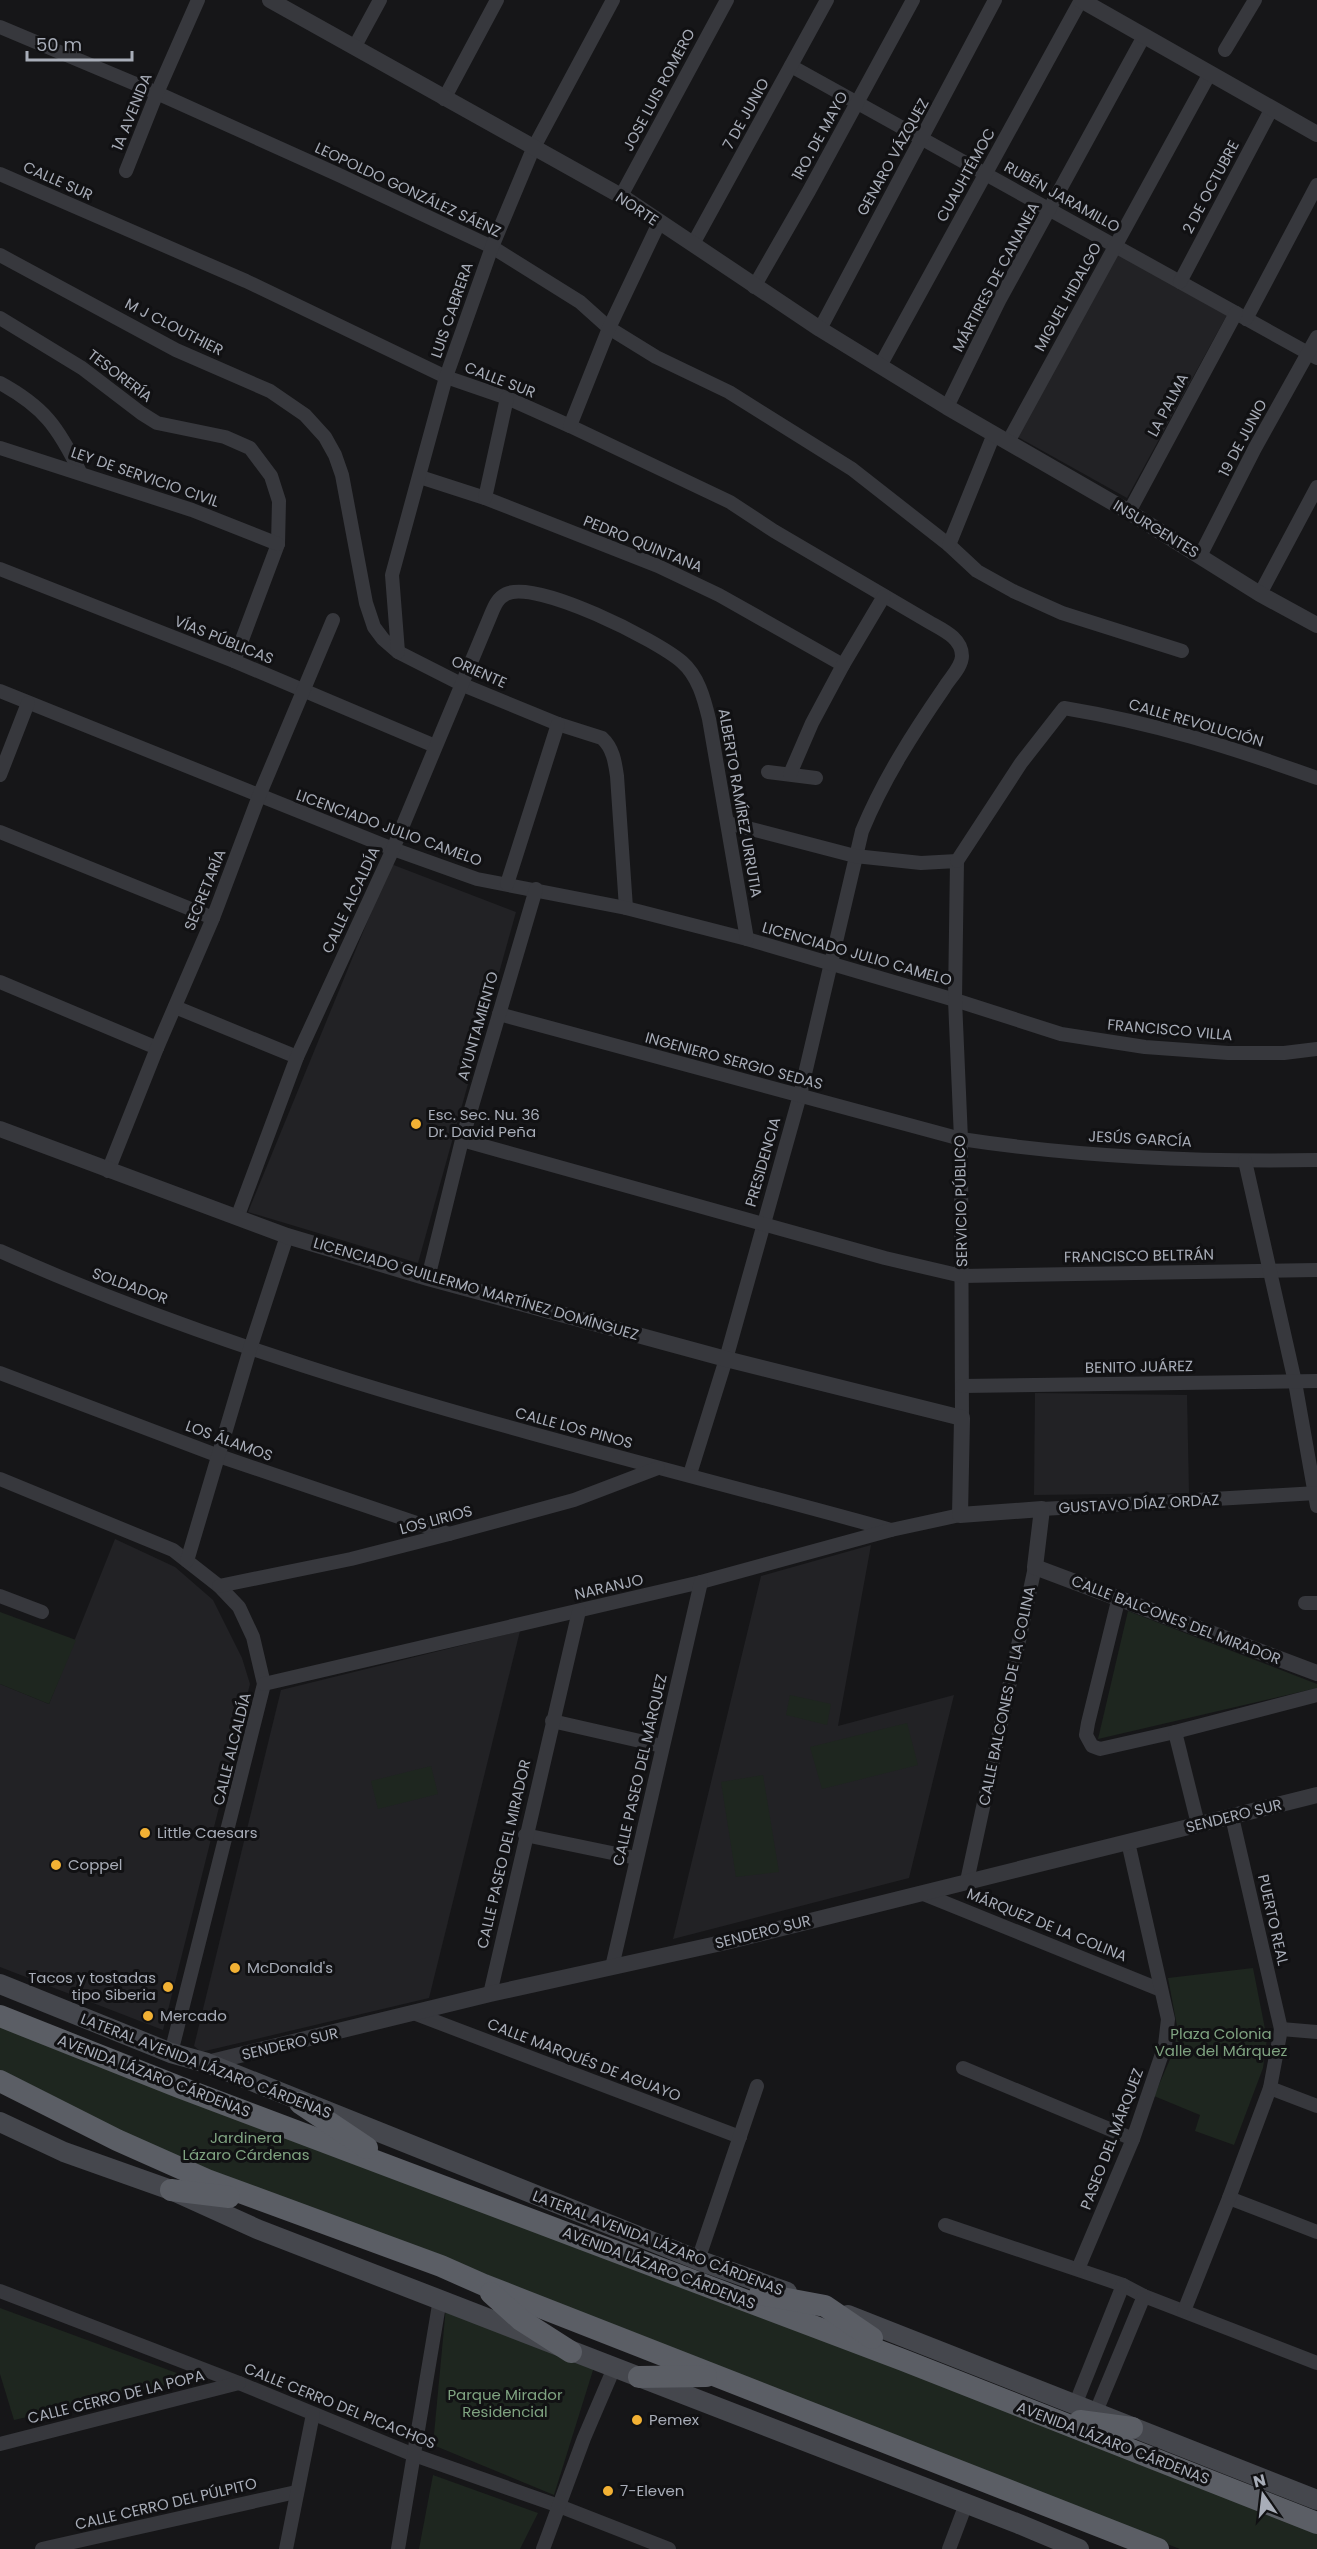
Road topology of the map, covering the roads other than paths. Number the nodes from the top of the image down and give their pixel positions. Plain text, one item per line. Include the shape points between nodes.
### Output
1 (198, 0) edge
2 (270, 0) edge
3 (380, 0) edge
4 (497, 0) edge
5 (613, 0) edge
6 (727, 0) edge
7 (827, 0) edge
8 (913, 0) edge
9 (995, 0) edge
10 (1081, 0) edge
11 (1255, 0) edge
12 (0, 27) edge
13 (1144, 36) junction
14 (355, 46) junction
15 (1225, 50) dead end
16 (791, 66) junction
17 (1210, 73) junction
18 (157, 93) junction
19 (444, 99) junction
20 (857, 104) junction
21 (1272, 108) junction
22 (1317, 134) edge
23 (922, 138) junction
24 (533, 149) junction
25 (126, 171) dead end
26 (986, 173) junction
27 (0, 174) edge
28 (1317, 185) edge
29 (621, 196) junction
30 (1050, 208) junction
31 (659, 223) junction
32 (693, 244) junction
33 (1115, 246) junction
34 (492, 247) junction
35 (0, 255) edge
36 (1180, 282) junction
37 (754, 287) junction
38 (1241, 316) junction
39 (0, 318) edge
40 (609, 328) junction
41 (820, 329) junction
42 (1317, 337) edge
43 (1313, 355) edge
44 (880, 366) junction
45 (446, 377) junction
46 (0, 383) edge
47 (507, 398) junction
48 (947, 407) junction
49 (570, 426) junction
50 (325, 437) joint
51 (1001, 438) junction
52 (0, 447) edge
53 (80, 472) junction
54 (420, 477) junction
55 (1317, 487) edge
56 (485, 498) junction
57 (1129, 512) junction
58 (278, 544) junction
59 (948, 545) junction
60 (1200, 556) junction
61 (0, 569) edge
62 (1260, 594) junction
63 (884, 596) junction
64 (501, 598) joint
65 (333, 620) dead end
66 (1317, 625) edge
67 (1182, 651) dead end
68 (398, 652) junction
69 (962, 656) joint
70 (234, 661) junction
71 (843, 665) junction
72 (463, 685) junction
73 (303, 690) junction
74 (0, 691) edge
75 (28, 703) junction
76 (558, 724) junction
77 (435, 746) junction
78 (768, 772) dead end
79 (790, 774) junction
80 (0, 775) edge
81 (816, 778) dead end
82 (1317, 778) edge
83 (259, 796) junction
84 (728, 823) junction
85 (0, 832) edge
86 (393, 849) junction
87 (855, 856) junction
88 (957, 861) junction
89 (507, 884) junction
90 (536, 889) junction
91 (626, 909) junction
92 (213, 918) junction
93 (747, 939) junction
94 (830, 965) junction
95 (0, 982) edge
96 (955, 1000) junction
97 (175, 1007) junction
98 (499, 1014) junction
99 (157, 1048) junction
100 (1317, 1049) edge
101 (297, 1057) junction
102 (800, 1095) junction
103 (0, 1129) edge
104 (962, 1139) junction
105 (462, 1140) junction
106 (1317, 1160) edge
107 (1245, 1161) junction
108 (108, 1171) junction
109 (237, 1218) junction
110 (763, 1224) junction
111 (287, 1236) junction
112 (0, 1251) edge
113 (1317, 1270) edge
114 (1269, 1271) junction
115 (962, 1276) junction
116 (428, 1278) junction
117 (250, 1349) junction
118 (726, 1359) junction
119 (0, 1373) edge
120 (1317, 1381) edge
121 (1295, 1382) junction
122 (962, 1386) junction
123 (962, 1418) junction
124 (219, 1456) junction
125 (658, 1468) junction
126 (690, 1474) junction
127 (0, 1479) edge
128 (1316, 1497) edge
129 (1042, 1509) junction
130 (960, 1515) junction
131 (891, 1530) junction
132 (448, 1534) junction
133 (187, 1561) junction
134 (1035, 1567) junction
135 (701, 1582) junction
136 (219, 1586) junction
137 (0, 1596) edge
138 (1119, 1598) junction
139 (579, 1611) junction
140 (42, 1612) dead end
141 (1317, 1673) edge
142 (264, 1684) junction
143 (1317, 1695) edge
144 (552, 1721) junction
145 (1175, 1732) junction
146 (662, 1746) junction
147 (1317, 1795) edge
148 (1232, 1817) junction
149 (1198, 1824) junction
150 (525, 1835) junction
151 (1128, 1842) junction
152 (636, 1858) junction
153 (967, 1881) junction
154 (921, 1893) junction
155 (612, 1966) junction
156 (0, 1984) edge
157 (1161, 1990) junction
158 (490, 1994) junction
159 (416, 2014) junction
160 (0, 2016) edge
161 (1281, 2029) junction
162 (1317, 2032) edge
163 (171, 2053) junction
164 (207, 2063) junction
165 (963, 2068) dead end
166 (0, 2081) edge
167 (757, 2086) dead end
168 (1270, 2088) junction
169 (300, 2103) junction
170 (1317, 2106) edge
171 (0, 2121) edge
172 (740, 2137) junction
173 (1133, 2139) junction
174 (398, 2169) junction
175 (171, 2190) junction
176 (1229, 2198) junction
177 (270, 2202) junction
178 (945, 2224) dead end
179 (1317, 2232) edge
180 (698, 2260) junction
181 (1078, 2269) junction
182 (704, 2284) junction
183 (484, 2285) junction
184 (1123, 2285) junction
185 (0, 2291) edge
186 (1144, 2296) junction
187 (440, 2299) junction
188 (825, 2306) junction
189 (1184, 2311) junction
190 (571, 2352) junction
191 (903, 2360) junction
192 (1317, 2363) edge
193 (614, 2368) junction
194 (720, 2376) junction
195 (639, 2377) junction
196 (239, 2383) junction
197 (1075, 2405) junction
198 (1024, 2409) junction
199 (313, 2414) junction
200 (1095, 2414) junction
201 (1132, 2428) junction
202 (0, 2442) edge
203 (414, 2455) junction
204 (296, 2492) junction
205 (1317, 2500) edge
206 (966, 2504) junction
207 (559, 2506) junction
208 (1317, 2523) edge
209 (1151, 2547) edge
210 (42, 2549) edge
211 (286, 2549) edge
212 (398, 2549) edge
213 (543, 2549) edge
214 (669, 2549) edge
215 (949, 2549) edge
216 (1079, 2549) edge

1 - 18 street, 1A AVENIDA
2 - 14 street, NORTE
3 - 14 street
4 - 19 street
5 - 24 street, LUIS CABRERA
6 - 29 street, JOSE LUIS ROMERO
7 - 16 street, 7 DE JUNIO
8 - 20 street, 1RO. DE MAYO
9 - 23 street, GENARO VÁZQUEZ
10 - 13 street
10 - 26 street, CUAUHTÉMOC
11 - 15 street
12 - 18 street, LEOPOLDO GONZÁLEZ SÁENZ
13 - 17 street
13 - 30 street, MÁRTIRES DE CANANEA
14 - 19 street, NORTE
16 - 20 street, RUBÉN JARAMILLO
16 - 32 street, 7 DE JUNIO
17 - 21 street
17 - 33 street, MIGUEL HIDALGO
18 - 25 street, 1A AVENIDA
18 - 34 street, LEOPOLDO GONZÁLEZ SÁENZ
19 - 24 street, NORTE
20 - 23 street, RUBÉN JARAMILLO
20 - 37 street, 1RO. DE MAYO
21 - 22 street
21 - 36 street, 2 DE OCTUBRE
23 - 26 street, RUBÉN JARAMILLO
23 - 41 street, GENARO VÁZQUEZ
24 - 29 street, NORTE
24 - 34 street, LUIS CABRERA
26 - 30 street, RUBÉN JARAMILLO
26 - 44 street, CUAUHTÉMOC
27 - 45 street, CALLE SUR via 246,281
28 - 38 street, LA PALMA
29 - 31 street, NORTE
30 - 33 street, RUBÉN JARAMILLO
30 - 48 street, MÁRTIRES DE CANANEA
31 - 32 street, NORTE
31 - 40 street
32 - 37 street, NORTE
33 - 36 street, RUBÉN JARAMILLO
33 - 51 street, MIGUEL HIDALGO
34 - 40 street, LEOPOLDO GONZÁLEZ SÁENZ via 580,302
34 - 45 street, LUIS CABRERA
35 - 50 street, M J CLOUTHIER via 176,351 270,391 305,415
36 - 38 street, RUBÉN JARAMILLO
37 - 41 street, NORTE
38 - 43 street, RUBÉN JARAMILLO
38 - 57 street, LA PALMA
39 - 58 street, TESORERÍA via 82,368 157,423 225,437 250,448 276,489 280,513
40 - 49 street
40 - 59 street, LEOPOLDO GONZÁLEZ SÁENZ via 656,357 756,408 852,469
41 - 44 street, NORTE
42 - 43 street, 19 DE JUNIO
43 - 60 street, 19 DE JUNIO via 1255,448
44 - 48 street, NORTE
45 - 47 street, CALLE SUR
45 - 54 street, LUIS CABRERA
46 - 53 street via 19,393 51,421
47 - 49 street, CALLE SUR
47 - 56 street
48 - 51 street, NORTE
49 - 63 street, CALLE SUR via 730,502
50 - 68 street, ORIENTE via 342,475 370,615 379,633
51 - 57 street, INSURGENTES
51 - 59 street, MIGUEL HIDALGO
52 - 53 street, LEY DE SERVICIO CIVIL
53 - 58 street, LEY DE SERVICIO CIVIL
54 - 56 street, PEDRO QUINTANA
54 - 68 street, LUIS CABRERA via 392,575
55 - 62 street
56 - 71 street, PEDRO QUINTANA via 683,577
57 - 60 street, INSURGENTES
58 - 70 street, TESORERÍA
59 - 67 street, LEOPOLDO GONZÁLEZ SÁENZ via 977,571 1013,591 1062,613
60 - 62 street, INSURGENTES
61 - 70 street, VÍAS PÚBLICAS
62 - 66 street, INSURGENTES
63 - 69 street, CALLE SUR via 950,635 960,645
63 - 71 street
64 - 72 street, CALLE ALCALDÍA
64 - 84 street, ALBERTO RAMÍREZ URRUTIA via 525,592 566,602 626,629 683,663 708,712
65 - 73 street, SECRETARÍA
68 - 72 street, ORIENTE
69 - 87 street, PRESIDENCIA via 879,793
70 - 73 street, VÍAS PÚBLICAS
71 - 79 street
72 - 76 street, ORIENTE
72 - 77 street, CALLE ALCALDÍA
73 - 77 street, VÍAS PÚBLICAS
73 - 83 street, SECRETARÍA
74 - 75 street, LICENCIADO JULIO CAMELO
75 - 80 street
75 - 83 street, LICENCIADO JULIO CAMELO
76 - 89 street
76 - 91 street, ORIENTE via 602,738 610,748 617,776
77 - 86 street, CALLE ALCALDÍA
78 - 79 street
79 - 81 street
82 - 88 street, CALLE REVOLUCIÓN via 1164,728 1064,708 1021,763
83 - 86 street, LICENCIADO JULIO CAMELO
83 - 92 street, SECRETARÍA
84 - 87 street
84 - 93 street, ALBERTO RAMÍREZ URRUTIA
85 - 92 street
86 - 89 street, LICENCIADO JULIO CAMELO via 458,874
86 - 101 street, CALLE ALCALDÍA
87 - 88 street
87 - 94 street, PRESIDENCIA
88 - 96 street, SERVICIO PÚBLICO
89 - 90 street, LICENCIADO JULIO CAMELO
90 - 91 street, LICENCIADO JULIO CAMELO
90 - 98 street, AYUNTAMIENTO
91 - 93 street, LICENCIADO JULIO CAMELO
92 - 97 street, SECRETARÍA
93 - 94 street, LICENCIADO JULIO CAMELO
94 - 96 street, LICENCIADO JULIO CAMELO
94 - 102 street, PRESIDENCIA
95 - 99 street
96 - 100 street, FRANCISCO VILLA via 1061,1034 1145,1047 1228,1053
96 - 104 street, SERVICIO PÚBLICO
97 - 99 street, SECRETARÍA
97 - 101 street
98 - 102 street, INGENIERO SERGIO SEDAS
98 - 105 street, AYUNTAMIENTO
99 - 108 street, SECRETARÍA
101 - 109 street, CALLE ALCALDÍA
102 - 104 street, INGENIERO SERGIO SEDAS
102 - 110 street, PRESIDENCIA
103 - 108 street, LICENCIADO GUILLERMO MARTÍNEZ DOMÍNGUEZ
104 - 107 street, JESÚS GARCÍA via 1104,1155
104 - 115 street, SERVICIO PÚBLICO
105 - 110 street, FRANCISCO BELTRÁN
105 - 116 street, AYUNTAMIENTO
106 - 107 street, JESÚS GARCÍA
107 - 114 street
108 - 109 street, LICENCIADO GUILLERMO MARTÍNEZ DOMÍNGUEZ
109 - 111 street, LICENCIADO GUILLERMO MARTÍNEZ DOMÍNGUEZ
110 - 115 street, FRANCISCO BELTRÁN
110 - 118 street, PRESIDENCIA
111 - 116 street, LICENCIADO GUILLERMO MARTÍNEZ DOMÍNGUEZ
111 - 117 street
112 - 117 street, SOLDADOR via 60,1278
113 - 114 street, FRANCISCO BELTRÁN
114 - 115 street, FRANCISCO BELTRÁN
114 - 121 street
115 - 122 street, SERVICIO PÚBLICO
116 - 118 street, LICENCIADO GUILLERMO MARTÍNEZ DOMÍNGUEZ
117 - 124 street
117 - 125 street, CALLE LOS PINOS via 392,1395
118 - 123 street, LICENCIADO GUILLERMO MARTÍNEZ DOMÍNGUEZ
118 - 126 street, PRESIDENCIA
119 - 124 street, LOS ÁLAMOS
120 - 121 street, BENITO JUÁREZ
121 - 122 street, BENITO JUÁREZ
121 - 128 street
122 - 123 street, SERVICIO PÚBLICO
123 - 130 street, SERVICIO PÚBLICO
124 - 132 street, LOS ÁLAMOS
124 - 133 street
125 - 126 street, CALLE LOS PINOS
125 - 132 street, LOS LIRIOS via 574,1500
126 - 131 street, CALLE LOS PINOS
127 - 133 street via 173,1550
128 - 129 street, GUSTAVO DÍAZ ORDAZ
129 - 130 street, GUSTAVO DÍAZ ORDAZ
129 - 134 street, CALLE BALCONES DE LA COLINA
130 - 131 street, NARANJO
131 - 135 street, NARANJO
132 - 136 street, LOS LIRIOS
133 - 136 street, CALLE ALCALDÍA
134 - 138 street, CALLE BALCONES DEL MIRADOR
134 - 153 street, CALLE BALCONES DE LA COLINA
135 - 139 street, NARANJO
135 - 146 street, CALLE PASEO DEL MÁRQUEZ
136 - 142 street, CALLE ALCALDÍA via 244,1617 260,1659
137 - 140 street
138 - 141 street, CALLE BALCONES DEL MIRADOR
138 - 145 street via 1088,1723 1088,1742 1100,1749
139 - 142 street, NARANJO
139 - 144 street, CALLE PASEO DEL MIRADOR
142 - 163 street, CALLE ALCALDÍA
143 - 145 street
144 - 146 street
144 - 150 street, CALLE PASEO DEL MIRADOR
145 - 149 street
146 - 152 street, CALLE PASEO DEL MÁRQUEZ
147 - 148 street, SENDERO SUR
148 - 149 street, SENDERO SUR
148 - 161 street, PUERTO REAL
149 - 151 street, SENDERO SUR
150 - 152 street
150 - 158 street, CALLE PASEO DEL MIRADOR
151 - 153 street, SENDERO SUR
151 - 157 street, PASEO DEL MÁRQUEZ
152 - 155 street, CALLE PASEO DEL MÁRQUEZ
153 - 154 street, SENDERO SUR
154 - 155 street, SENDERO SUR
154 - 157 street, MÁRQUEZ DE LA COLINA
155 - 158 street, SENDERO SUR
156 - 163 main road, LATERAL AVENIDA LÁZARO CÁRDENAS
157 - 173 street, PASEO DEL MÁRQUEZ via 1168,2019 1165,2045
158 - 159 street, SENDERO SUR
159 - 164 street, SENDERO SUR
159 - 172 street, CALLE MARQUÉS DE AGUAYO
160 - 174 highway, AVENIDA LÁZARO CÁRDENAS
161 - 162 street
161 - 168 street
163 - 164 main road, LATERAL AVENIDA LÁZARO CÁRDENAS
164 - 169 main road, LATERAL AVENIDA LÁZARO CÁRDENAS
165 - 173 street
166 - 177 highway via 207,2180
167 - 172 street
168 - 170 street
168 - 176 street
169 - 174 highway
169 - 180 main road, LATERAL AVENIDA LÁZARO CÁRDENAS
171 - 175 main road via 64,2152
172 - 180 street
173 - 181 street, PASEO DEL MÁRQUEZ
174 - 182 highway, AVENIDA LÁZARO CÁRDENAS
175 - 177 highway
175 - 187 main road via 257,2229
176 - 179 street
176 - 189 street
177 - 183 highway
178 - 181 street
180 - 188 main road, LATERAL AVENIDA LÁZARO CÁRDENAS
181 - 184 street
182 - 188 highway
182 - 191 highway, AVENIDA LÁZARO CÁRDENAS
183 - 190 highway via 521,2320
183 - 194 highway
184 - 186 street
184 - 197 street
185 - 196 street, CALLE CERRO DEL PICACHOS
186 - 189 street
186 - 200 street
187 - 190 main road
187 - 203 street
188 - 191 highway
188 - 197 main road, LATERAL AVENIDA LÁZARO CÁRDENAS
189 - 192 street
190 - 193 main road
191 - 198 highway, AVENIDA LÁZARO CÁRDENAS
193 - 195 main road
193 - 207 street
194 - 195 highway
194 - 209 highway
195 - 206 main road
196 - 199 street, CALLE CERRO DEL PICACHOS
196 - 202 street, CALLE CERRO DE LA POPA
197 - 200 main road, LATERAL AVENIDA LÁZARO CÁRDENAS
198 - 201 highway via 1047,2417
198 - 208 highway, AVENIDA LÁZARO CÁRDENAS
199 - 203 street, CALLE CERRO DEL PICACHOS
199 - 204 street
200 - 201 main road, LATERAL AVENIDA LÁZARO CÁRDENAS
201 - 205 main road, LATERAL AVENIDA LÁZARO CÁRDENAS
203 - 207 street, CALLE CERRO DEL PICACHOS
203 - 212 street
204 - 210 street, CALLE CERRO DEL PÚLPITO
204 - 211 street
206 - 215 street
206 - 216 main road
207 - 213 street
207 - 214 street, CALLE CERRO DEL PICACHOS

